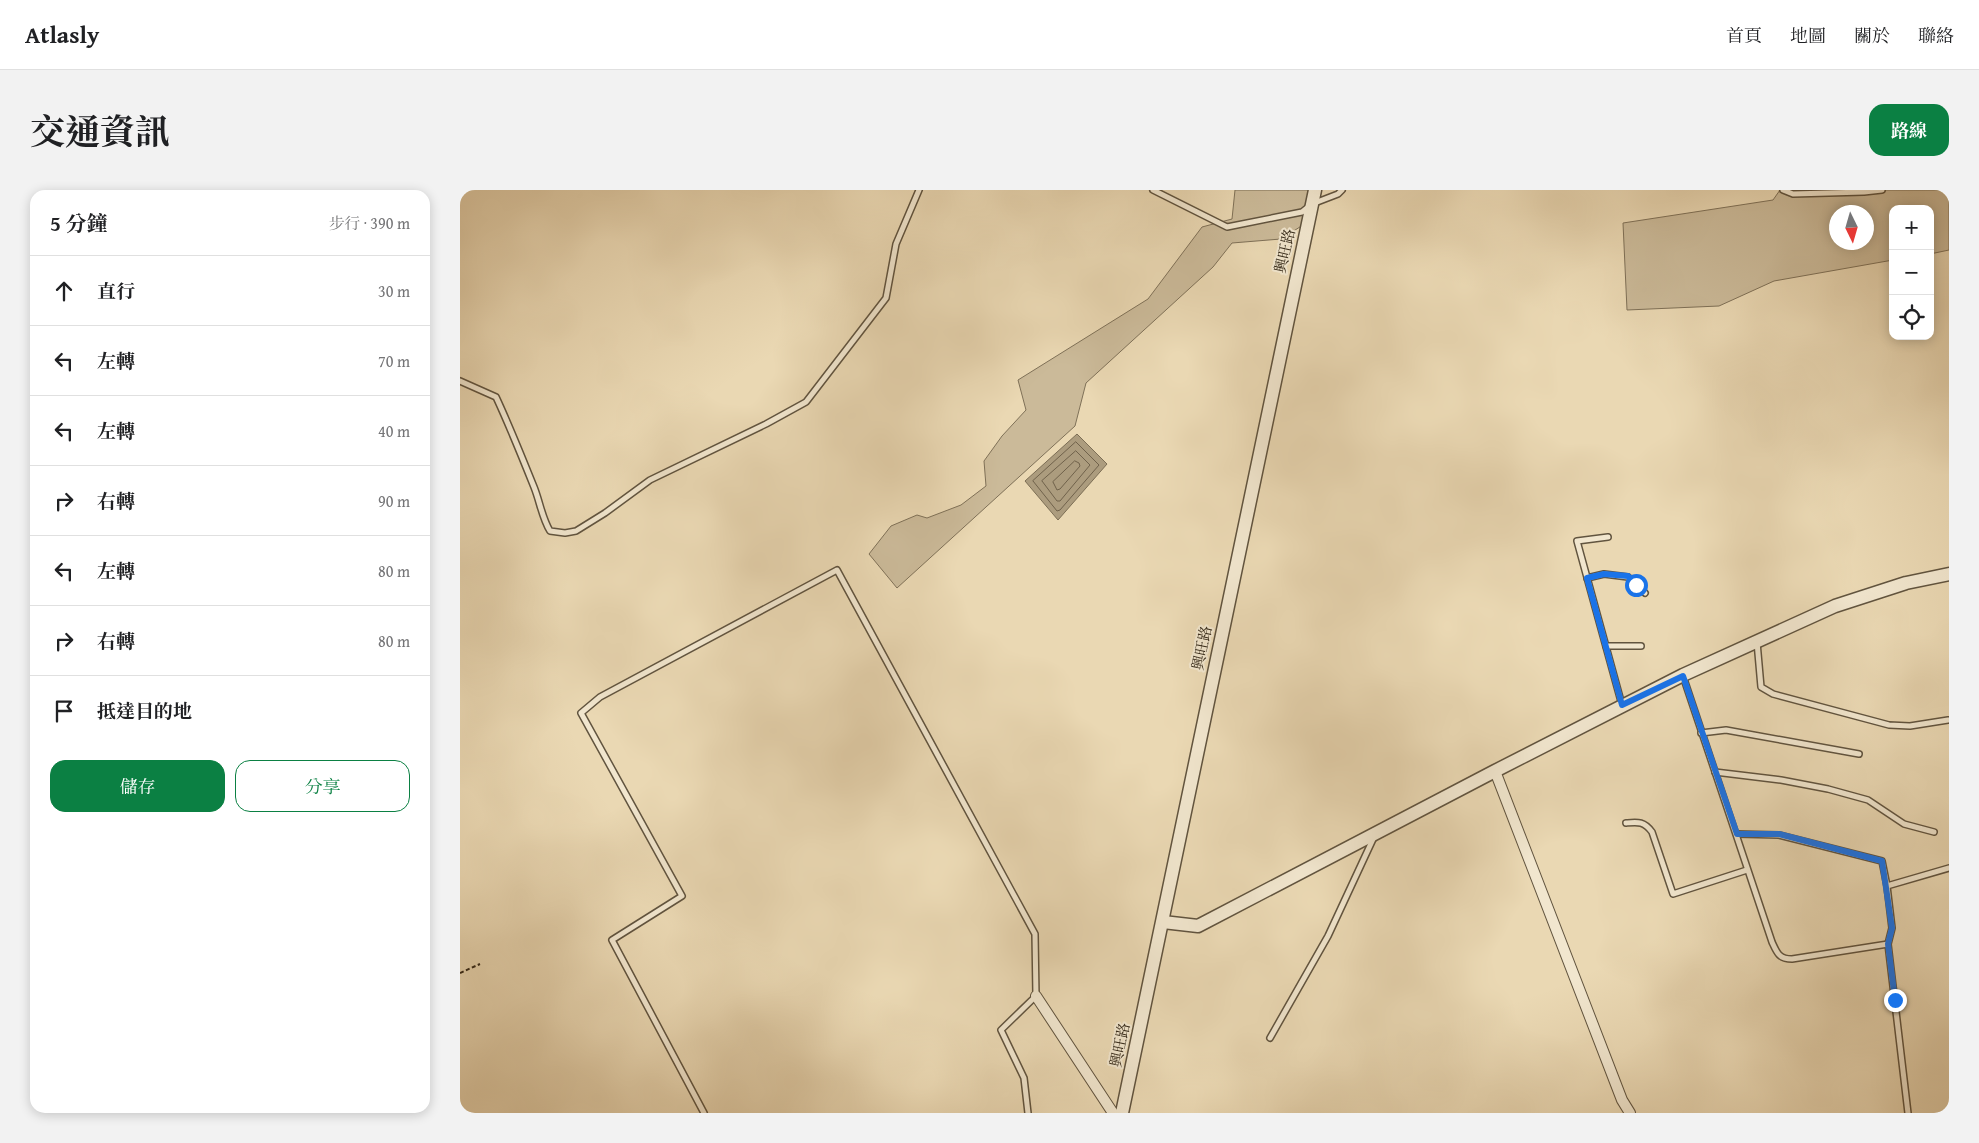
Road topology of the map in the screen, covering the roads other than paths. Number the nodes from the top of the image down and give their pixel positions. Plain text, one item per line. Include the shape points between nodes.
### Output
1 (919, 190) edge
2 (1153, 190) edge
3 (1315, 190) edge
4 (1342, 190) edge
5 (1783, 190) edge
6 (1882, 190) edge
7 (1312, 204) junction
8 (460, 381) edge
9 (1608, 536) dead end
10 (1949, 574) edge
11 (1587, 578) junction
12 (1645, 593) dead end
13 (1757, 642) junction
14 (1606, 646) junction
15 (1641, 646) dead end
16 (1683, 676) junction
17 (1622, 705) junction
18 (1948, 720) dead end
19 (1701, 733) junction
20 (1859, 754) dead end
21 (1495, 770) junction
22 (1715, 772) junction
23 (1626, 823) dead end
24 (1376, 832) junction
25 (1934, 832) dead end
26 (1737, 834) junction
27 (1949, 868) edge
28 (1747, 870) junction
29 (1887, 886) junction
30 (1163, 922) junction
31 (1888, 944) junction
32 (1036, 996) junction
33 (1270, 1038) dead end
34 (704, 1113) edge
35 (1028, 1113) edge
36 (1113, 1113) edge
37 (1122, 1113) edge
38 (1630, 1113) edge
39 (1908, 1113) edge

1 - 8 lane via 896,244 886,298 806,402 650,480 576,531 550,531 496,397
2 - 7 lane via 1227,227 1302,212
3 - 7 street, 興旺路
4 - 7 lane
5 - 6 lane via 1793,194
7 - 30 street, 興旺路
9 - 11 lane via 1577,541
10 - 13 street via 1906,583 1835,606
11 - 12 lane via 1604,574 1628,576
11 - 14 lane
13 - 16 street
13 - 18 lane via 1761,687 1773,694 1889,725 1910,726
14 - 15 lane
14 - 17 lane
16 - 17 street
16 - 19 lane
17 - 21 street
19 - 20 lane via 1726,730
19 - 22 lane
21 - 24 street
21 - 38 street via 1622,1100
22 - 25 lane via 1828,789 1868,800 1904,824
22 - 26 lane
23 - 28 lane via 1639,822 1652,832 1673,894
24 - 30 street via 1198,926
24 - 33 lane via 1328,936
26 - 28 lane
26 - 29 lane via 1779,834 1882,861
27 - 29 lane
28 - 31 lane via 1772,942 1778,955 1784,959
29 - 31 lane via 1892,928
30 - 37 street, 興旺路
31 - 39 lane
32 - 34 lane via 1035,934 837,570 600,697 581,713 682,896 612,940
32 - 35 lane via 1001,1030 1024,1078
32 - 36 street

